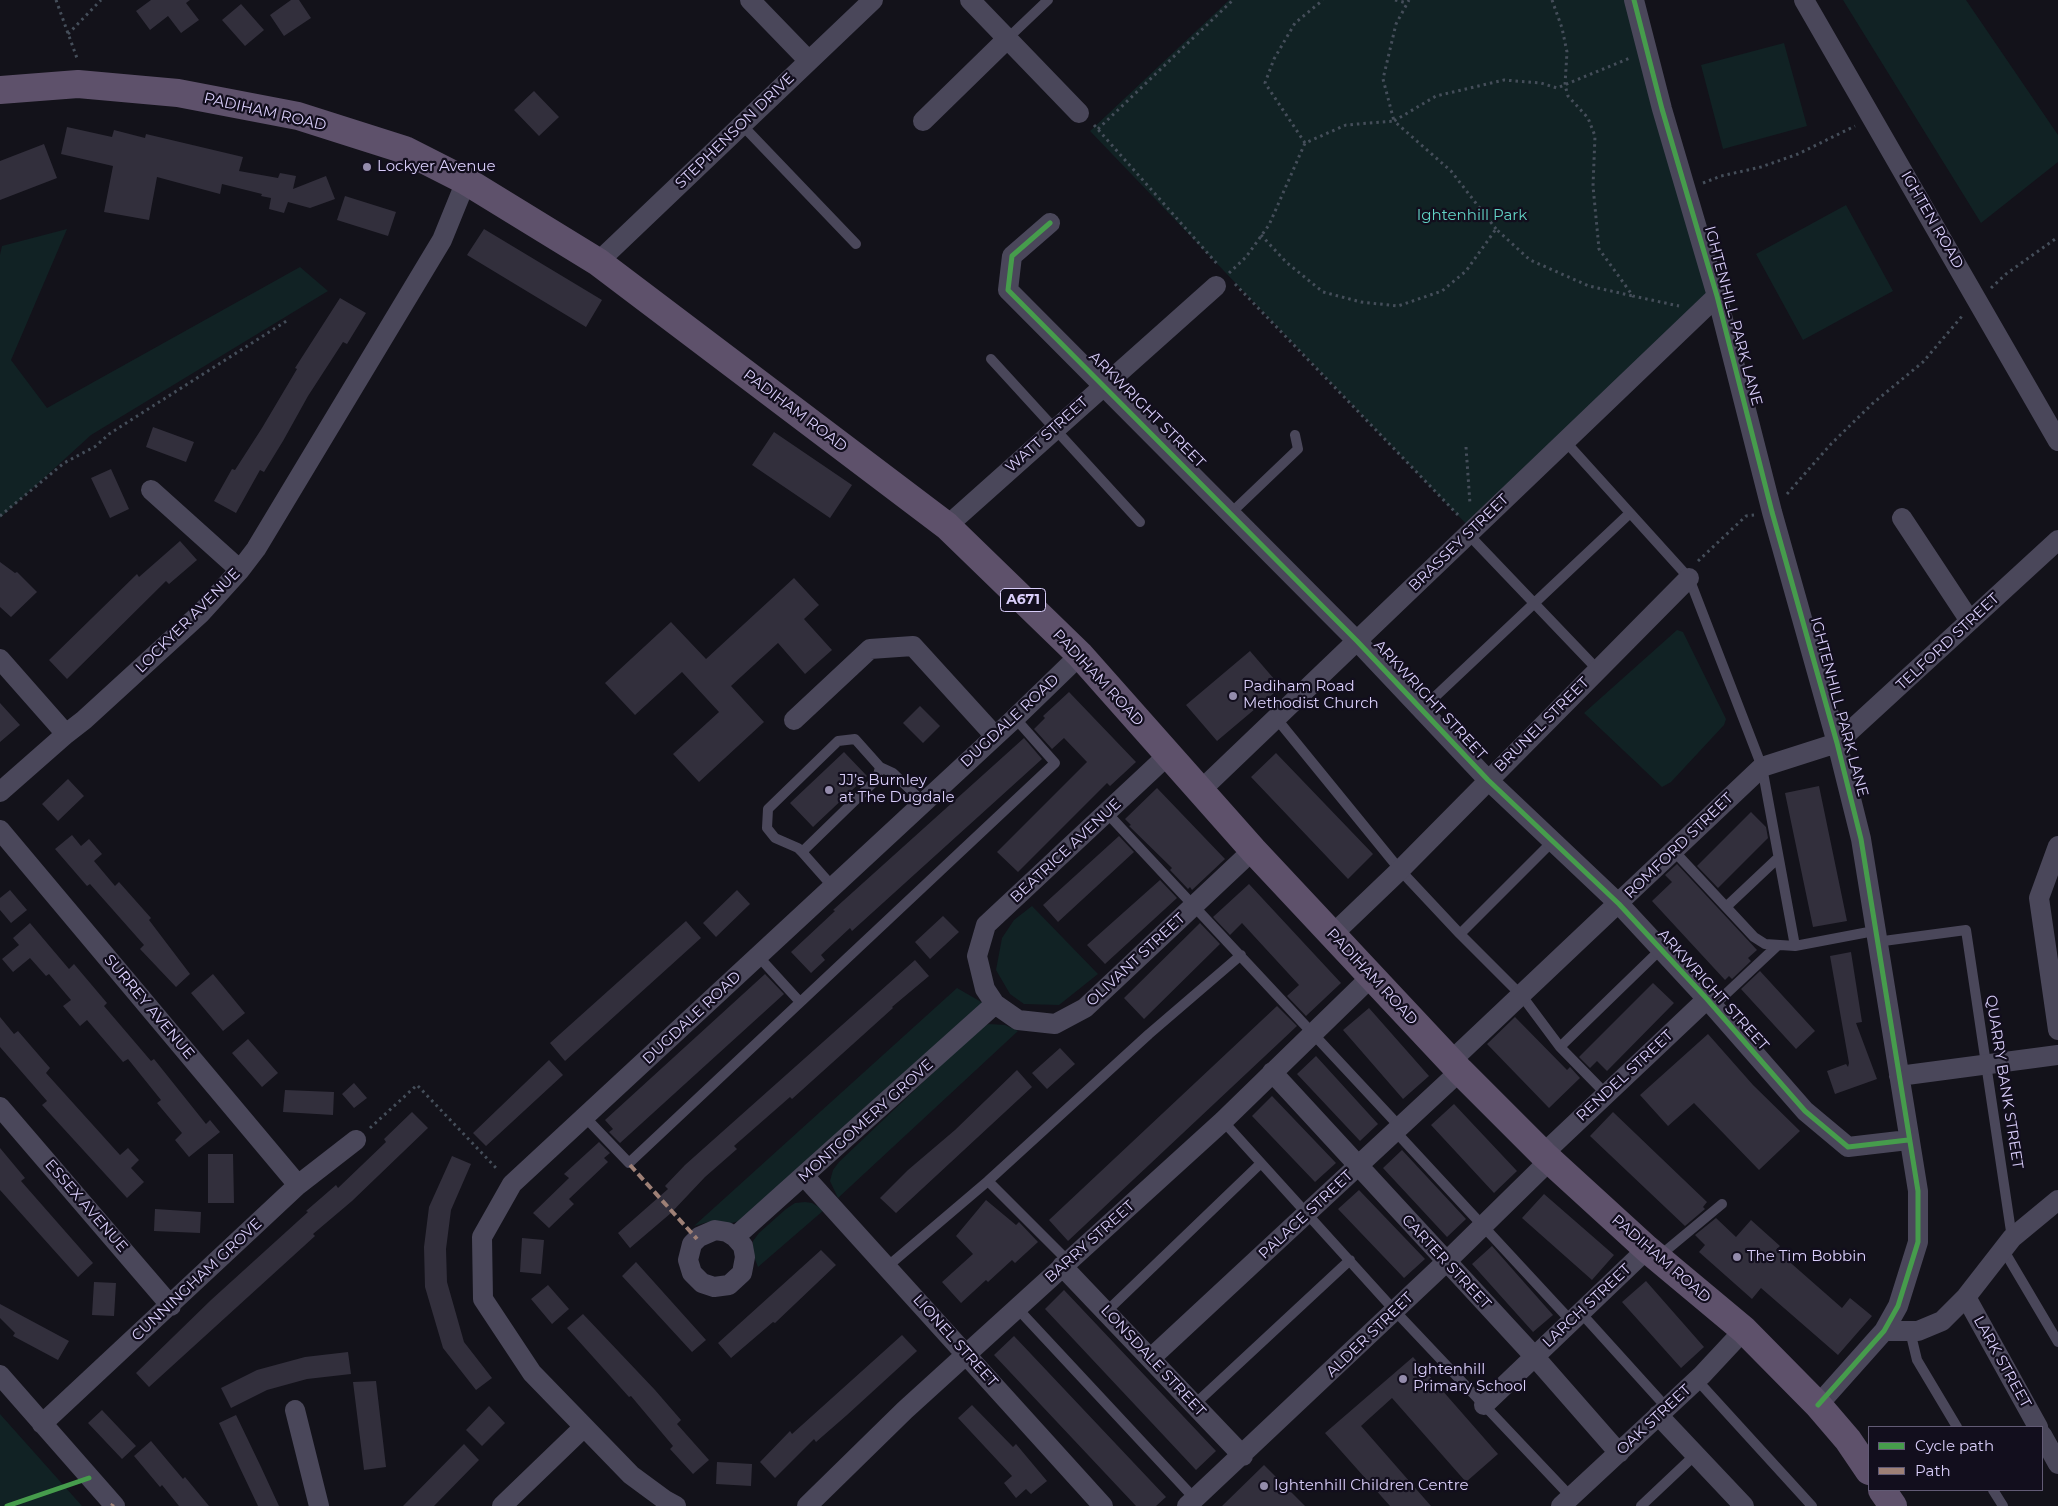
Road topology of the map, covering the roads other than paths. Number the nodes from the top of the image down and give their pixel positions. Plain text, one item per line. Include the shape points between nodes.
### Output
1 (750, 0) edge
2 (873, 0) edge
3 (970, 0) edge
4 (1048, 0) edge
5 (1634, 0) edge
6 (1804, 0) edge
7 (1007, 39) junction
8 (809, 61) junction
9 (0, 90) edge
10 (1079, 113) dead end
11 (923, 121) dead end
12 (742, 125) junction
13 (466, 181) junction
14 (1050, 223) dead end
15 (856, 244) dead end
16 (598, 262) junction
17 (1221, 280) road end
18 (1717, 296) junction
19 (991, 359) dead end
20 (1104, 385) junction
21 (1054, 429) junction
22 (1294, 436) dead end
23 (1565, 441) junction
24 (2058, 441) edge
25 (151, 490) dead end
26 (1231, 513) junction
27 (1630, 513) junction
28 (1902, 518) dead end
29 (1140, 522) dead end
30 (947, 526) junction
31 (1470, 532) junction
32 (2058, 540) edge
33 (240, 570) junction
34 (1687, 576) junction
35 (1536, 604) junction
36 (1970, 621) junction
37 (1357, 641) junction
38 (1080, 655) junction
39 (0, 659) edge
40 (1597, 669) junction
41 (1422, 709) junction
42 (1015, 718) junction
43 (1276, 718) junction
44 (794, 720) dead end
45 (66, 734) junction
46 (995, 736) junction
47 (1837, 743) junction
48 (1169, 754) junction
49 (880, 767) junction
50 (1762, 767) junction
51 (1488, 780) junction
52 (1201, 790) junction
53 (0, 792) edge
54 (924, 802) junction
55 (1107, 813) junction
56 (0, 830) edge
57 (1553, 841) junction
58 (2058, 846) edge
59 (1254, 850) junction
60 (1673, 850) junction
61 (802, 852) junction
62 (1778, 858) junction
63 (1400, 870) junction
64 (833, 886) junction
65 (1619, 904) junction
66 (1195, 906) junction
67 (1726, 907) junction
68 (1460, 934) junction
69 (1332, 935) junction
70 (1875, 936) junction
71 (1777, 946) junction
72 (1795, 946) junction
73 (1661, 949) junction
74 (1241, 955) junction
75 (758, 956) junction
76 (977, 956) joint
77 (1371, 977) junction
78 (1522, 996) junction
79 (800, 1002) junction
80 (1710, 1002) junction
81 (995, 1004) junction
82 (2058, 1030) edge
83 (1312, 1034) junction
84 (1560, 1047) junction
85 (2058, 1055) edge
86 (1456, 1066) junction
87 (1986, 1066) junction
88 (1272, 1072) junction
89 (1899, 1076) junction
90 (1606, 1094) junction
91 (0, 1107) edge
92 (585, 1117) junction
93 (1223, 1121) junction
94 (1398, 1129) junction
95 (356, 1140) road end
96 (1908, 1140) junction
97 (1547, 1157) junction
98 (1260, 1164) junction
99 (1358, 1166) junction
100 (805, 1177) junction
101 (988, 1181) junction
102 (298, 1185) junction
103 (1722, 1204) dead end
104 (2056, 1206) edge
105 (1307, 1212) junction
106 (1484, 1224) junction
107 (735, 1237) dead end
108 (2008, 1243) junction
109 (1652, 1254) junction
110 (1350, 1260) junction
111 (1446, 1262) junction
112 (1065, 1264) junction
113 (888, 1266) junction
114 (1966, 1297) junction
115 (171, 1306) junction
116 (1017, 1308) junction
117 (1395, 1311) junction
118 (1106, 1312) junction
119 (1576, 1317) junction
120 (1744, 1330) junction
121 (1884, 1331) junction
122 (1910, 1331) junction
123 (2058, 1342) edge
124 (967, 1354) junction
125 (1534, 1356) junction
126 (1151, 1358) junction
127 (0, 1375) edge
128 (1697, 1380) junction
129 (1194, 1404) junction
130 (1484, 1405) junction
131 (1818, 1405) junction
132 (295, 1410) dead end
133 (1663, 1411) junction
134 (42, 1424) junction
135 (1955, 1426) edge
136 (2037, 1426) edge
137 (584, 1427) junction
138 (2043, 1437) edge
139 (1619, 1453) junction
140 (1695, 1455) junction
141 (1242, 1456) junction
142 (2058, 1464) edge
143 (1868, 1470) edge
144 (1883, 1491) edge
145 (1994, 1491) edge
146 (1566, 1502) edge
147 (1732, 1502) edge
148 (1191, 1503) edge
149 (813, 1504) edge
150 (115, 1506) edge
151 (319, 1506) edge
152 (502, 1506) edge
153 (676, 1506) edge
154 (1103, 1506) edge
155 (1641, 1506) edge
156 (1812, 1506) edge
157 (1892, 1506) edge
158 (2003, 1506) edge

1 - 8 street
2 - 8 street, STEPHENSON DRIVE
3 - 7 street
4 - 7 lane
5 - 18 street, IGHTENHILL PARK LANE
6 - 24 street, IGHTEN ROAD
7 - 10 street
7 - 11 street
8 - 12 street, STEPHENSON DRIVE
9 - 13 main road, PADIHAM ROAD / A671 via 86,86 178,93 298,116 405,150
12 - 15 lane
12 - 16 street, STEPHENSON DRIVE
13 - 16 main road, PADIHAM ROAD / A671
13 - 33 street, LOCKYER AVENUE via 442,240 256,549
14 - 20 street, ARKWRIGHT STREET via 1012,256 1008,290
16 - 30 main road, PADIHAM ROAD / A671
17 - 20 street, WATT STREET
18 - 23 street, BRASSEY STREET
18 - 47 street, IGHTENHILL PARK LANE via 1772,512
19 - 21 lane
20 - 21 street, WATT STREET
20 - 26 street, ARKWRIGHT STREET
21 - 29 lane
21 - 30 street, WATT STREET
22 - 26 lane via 1298,449
23 - 27 lane
23 - 31 street, BRASSEY STREET
25 - 33 street
26 - 37 street, ARKWRIGHT STREET
27 - 34 lane
27 - 35 lane
28 - 36 street
30 - 38 main road, PADIHAM ROAD / A671
31 - 35 lane
31 - 37 street, BRASSEY STREET
32 - 36 street, TELFORD STREET
33 - 45 street, LOCKYER AVENUE via 201,613
34 - 40 street, BRUNEL STREET
34 - 50 lane
35 - 40 lane
35 - 41 lane
36 - 47 street, TELFORD STREET
37 - 41 street, ARKWRIGHT STREET
37 - 43 street, BRASSEY STREET
38 - 42 street, DUGDALE ROAD
38 - 48 main road, PADIHAM ROAD / A671
39 - 45 street
40 - 51 street, BRUNEL STREET
41 - 51 street, ARKWRIGHT STREET
42 - 46 street, DUGDALE ROAD
42 - 79 lane via 1055,763
43 - 52 street, BRASSEY STREET
43 - 63 lane
44 - 46 street via 870,649 913,646
45 - 53 street, LOCKYER AVENUE
46 - 54 street, DUGDALE ROAD
47 - 50 street, ROMFORD STREET
47 - 70 street, IGHTENHILL PARK LANE via 1861,839
48 - 52 main road, PADIHAM ROAD / A671
48 - 55 street, BEATRICE AVENUE
49 - 54 lane via 893,773
49 - 61 lane via 877,779
49 - 61 lane via 855,739 838,741 768,809 768,828 775,838
50 - 60 street, ROMFORD STREET
50 - 62 lane
51 - 57 street, ARKWRIGHT STREET
51 - 63 street, BRUNEL STREET
52 - 59 main road, PADIHAM ROAD / A671
54 - 64 street, DUGDALE ROAD
55 - 66 lane
55 - 76 street, BEATRICE AVENUE via 986,925
56 - 102 street, SURREY AVENUE
57 - 65 street, ARKWRIGHT STREET
57 - 68 lane
58 - 82 street via 2039,898
59 - 66 street, OLIVANT STREET
59 - 69 main road, PADIHAM ROAD / A671
60 - 65 street, ROMFORD STREET
60 - 67 lane
61 - 64 lane
62 - 67 lane
62 - 72 lane
63 - 68 lane
63 - 69 street, BRUNEL STREET
64 - 75 street, DUGDALE ROAD
65 - 73 street, ARKWRIGHT STREET
65 - 78 street, ROMFORD STREET
66 - 74 lane
66 - 81 street, OLIVANT STREET via 1086,1008 1055,1024 1018,1020
67 - 71 lane via 1764,944
68 - 78 lane
69 - 77 main road, PADIHAM ROAD / A671
70 - 72 lane
70 - 87 lane, QUARRY BANK STREET via 1966,930
70 - 89 street, IGHTENHILL PARK LANE
71 - 72 lane
71 - 80 lane
73 - 80 street, ARKWRIGHT STREET
73 - 84 lane
74 - 83 lane
74 - 101 lane
75 - 79 lane
75 - 92 street, DUGDALE ROAD
76 - 81 street, OLIVANT STREET via 986,989
77 - 83 street, BARRY STREET
77 - 86 main road, PADIHAM ROAD / A671
78 - 84 lane
78 - 86 street, ROMFORD STREET
79 - 92 lane via 628,1162
80 - 90 street, RENDEL STREET
80 - 96 street, ARKWRIGHT STREET via 1805,1111 1848,1147
81 - 100 street, MONTGOMERY GROVE
83 - 88 street, BARRY STREET
83 - 94 lane
84 - 90 lane
85 - 87 street
86 - 94 street, PALACE STREET
86 - 97 main road, PADIHAM ROAD / A671
87 - 89 street
87 - 108 lane, QUARRY BANK STREET
88 - 93 street, BARRY STREET
88 - 99 street, CARTER STREET
89 - 96 street, IGHTENHILL PARK LANE
90 - 97 street, RENDEL STREET
91 - 115 street, ESSEX AVENUE
92 - 137 street, DUGDALE ROAD via 512,1184 482,1237 483,1299 532,1373
93 - 98 lane
93 - 112 street, BARRY STREET
94 - 99 street, PALACE STREET
94 - 106 lane
95 - 102 street, CUNNINGHAM GROVE
96 - 121 street, IGHTENHILL PARK LANE via 1918,1191 1918,1242 1898,1306
97 - 106 street, ALDER STREET
97 - 109 main road, PADIHAM ROAD / A671
98 - 105 lane
98 - 118 lane
99 - 105 street, PALACE STREET
99 - 111 street, CARTER STREET
100 - 107 street, MONTGOMERY GROVE
100 - 113 street, LIONEL STREET
101 - 112 lane
101 - 113 lane
102 - 115 street, CUNNINGHAM GROVE
103 - 109 lane
104 - 108 street
105 - 110 lane
105 - 126 street, PALACE STREET
106 - 111 street, ALDER STREET
106 - 119 lane
108 - 114 street
108 - 123 lane
109 - 119 street, LARCH STREET
109 - 120 main road, PADIHAM ROAD / A671
110 - 117 lane
110 - 129 lane
111 - 117 street, ALDER STREET
111 - 125 street, CARTER STREET
112 - 116 street, BARRY STREET
112 - 118 street, LONSDALE STREET
113 - 124 street, LIONEL STREET
114 - 122 street via 1942,1321
114 - 136 street, LARK STREET
115 - 134 street, CUNNINGHAM GROVE
116 - 124 street, BARRY STREET
116 - 148 lane
117 - 130 lane
117 - 141 street, ALDER STREET
118 - 126 street, LONSDALE STREET
119 - 125 street, LARCH STREET
119 - 133 lane
120 - 128 street, OAK STREET
120 - 131 main road, PADIHAM ROAD / A671
121 - 122 street
121 - 131 street, IGHTENHILL PARK LANE
122 - 135 lane via 1917,1360
124 - 149 street, BARRY STREET
124 - 154 street, LIONEL STREET
125 - 130 street, LARCH STREET
125 - 139 street, CARTER STREET
126 - 129 street, LONSDALE STREET
127 - 134 street
128 - 133 street, OAK STREET
128 - 156 lane
129 - 141 street, LONSDALE STREET
130 - 146 lane
131 - 143 main road, PADIHAM ROAD / A671
132 - 151 street
133 - 139 street, OAK STREET
133 - 140 street
134 - 150 street
137 - 152 street
137 - 153 street via 631,1475
138 - 142 street
139 - 146 street, OAK STREET
140 - 147 street
140 - 155 lane
141 - 148 street, ALDER STREET
144 - 157 main road
145 - 158 lane

